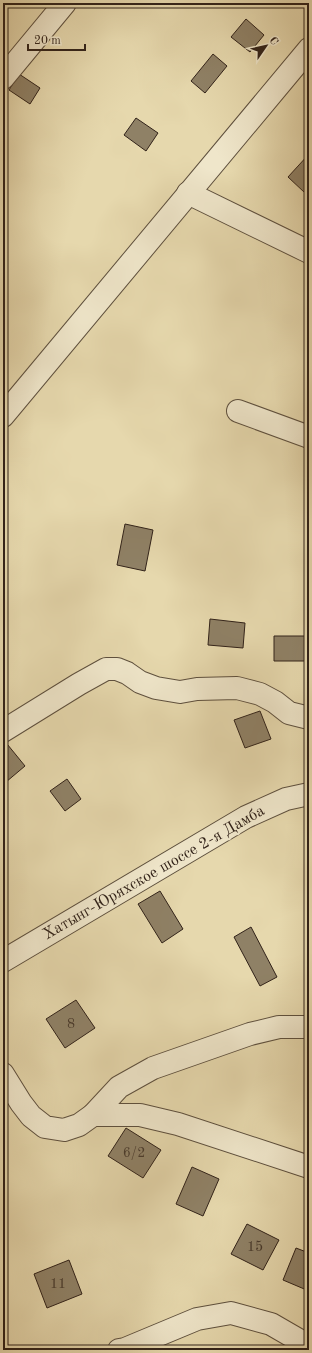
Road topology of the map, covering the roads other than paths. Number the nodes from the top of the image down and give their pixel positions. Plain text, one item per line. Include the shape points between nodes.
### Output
1 (65, 3) edge
2 (309, 48) edge
3 (3, 78) edge
4 (188, 193) junction
5 (309, 252) edge
6 (238, 411) dead end
7 (3, 416) edge
8 (309, 437) edge
9 (309, 718) edge
10 (3, 731) edge
11 (309, 794) edge
12 (3, 962) edge
13 (309, 1027) edge
14 (3, 1074) edge
15 (93, 1116) junction
16 (309, 1167) edge
17 (309, 1346) edge
18 (119, 1350) edge

1 - 3 street
2 - 4 street
4 - 5 street
4 - 7 street
6 - 8 street
9 - 10 street via 289,713 260,694 238,688 180,692 156,688 140,682 128,673 106,669
11 - 12 street, Хатынг-Юряхское шоссе 2-я Дамба via 286,799 246,817
13 - 15 street via 279,1026 153,1068 119,1087
14 - 15 street via 31,1116 45,1127 64,1130 79,1125
15 - 16 street via 140,1115 178,1124
17 - 18 street via 271,1324 231,1313 197,1319

